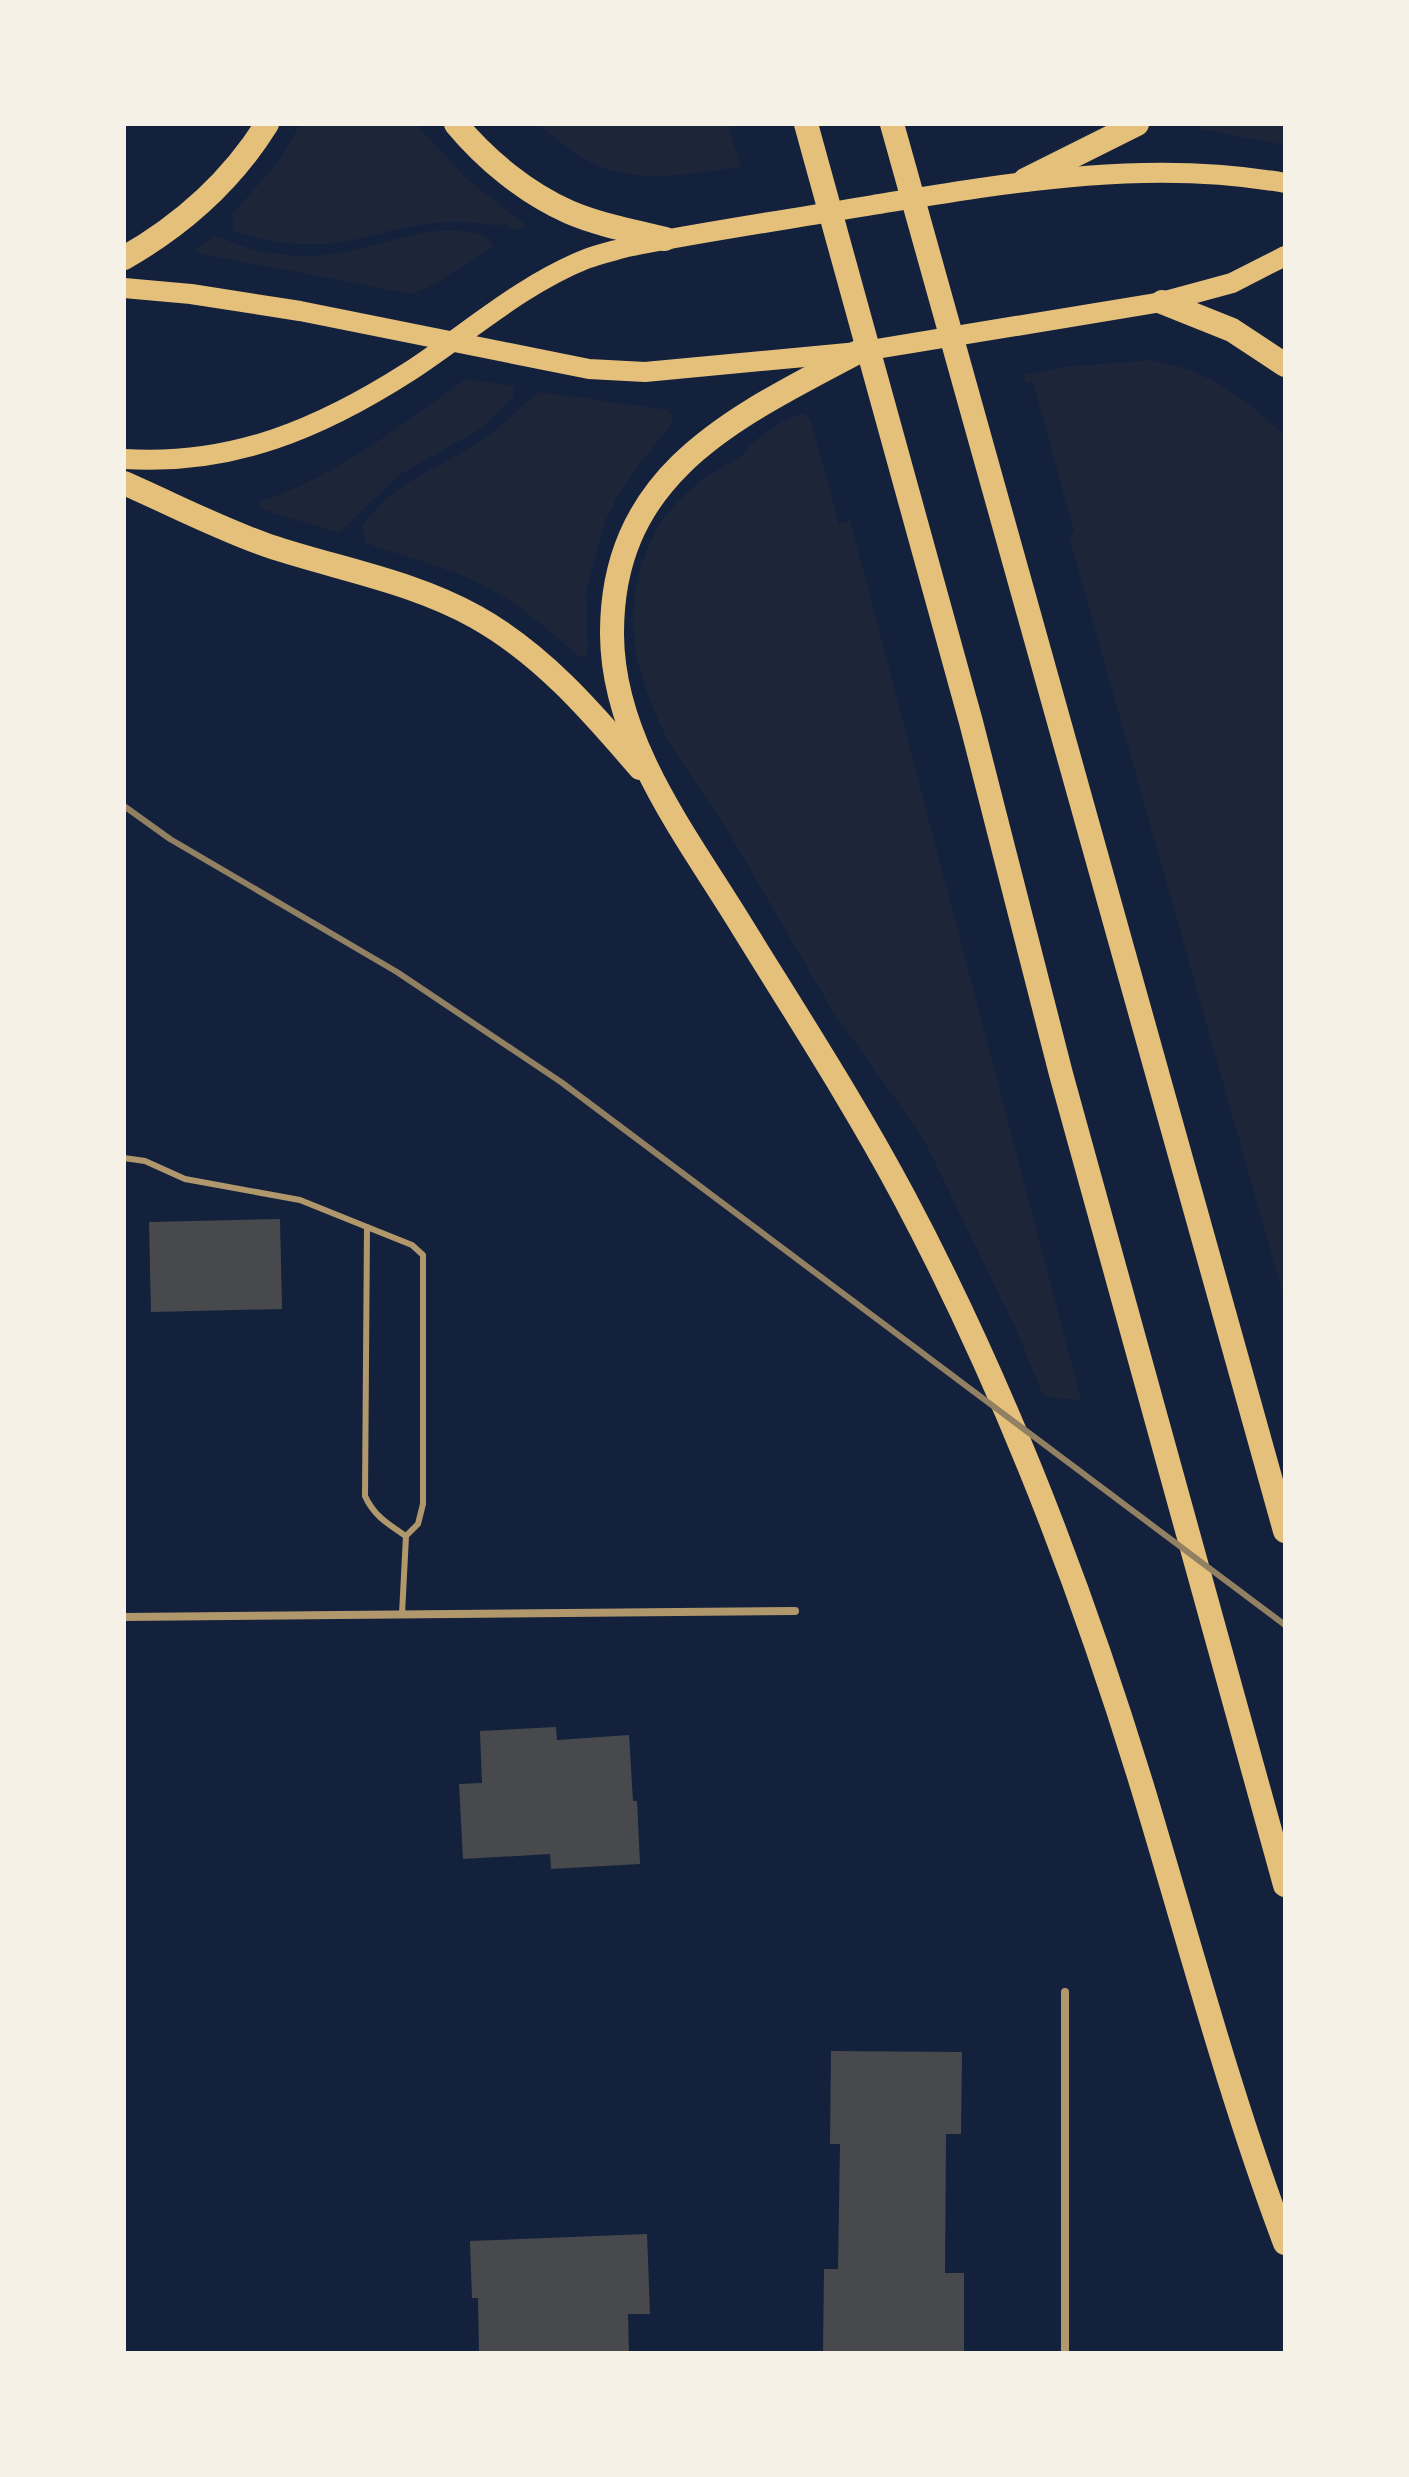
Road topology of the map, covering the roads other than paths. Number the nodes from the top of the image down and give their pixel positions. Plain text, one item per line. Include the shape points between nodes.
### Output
1 (267, 124) edge
2 (456, 124) edge
3 (1137, 124) edge
4 (893, 127) edge
5 (809, 134) edge
6 (1025, 180) junction
7 (1285, 183) edge
8 (665, 239) junction
9 (1285, 256) edge
10 (124, 258) edge
11 (124, 288) edge
12 (1162, 302) junction
13 (454, 341) junction
14 (858, 352) junction
15 (1285, 365) edge
16 (124, 459) edge
17 (124, 483) edge
18 (656, 786) junction
19 (124, 1158) edge
20 (367, 1227) junction
21 (1285, 1531) edge
22 (406, 1536) junction
23 (795, 1611) dead end
24 (402, 1614) junction
25 (124, 1617) edge
26 (1285, 1885) edge
27 (1065, 1992) dead end
28 (1285, 2243) edge
29 (1065, 2353) edge

1 - 10 highway via 242,161 201,204
2 - 8 highway via 491,160 543,198 580,216
3 - 6 highway
4 - 21 highway
5 - 26 highway
6 - 7 main road via 1184,172
6 - 8 main road
8 - 13 main road via 586,259 559,272
9 - 12 main road via 1232,283
11 - 13 main road via 243,301
12 - 14 main road
12 - 15 highway via 1232,330
13 - 14 main road via 617,372
13 - 16 main road via 369,396 297,433 219,455
14 - 18 highway via 716,433 658,489 636,521 616,585 612,640 630,726
17 - 18 highway via 267,545 434,597 475,616 551,671
18 - 28 highway via 905,1199 1008,1418 1098,1650 1217,2046
19 - 20 lane via 185,1179 300,1200
20 - 22 lane via 365,1496 380,1520
20 - 22 lane via 412,1245 423,1255 423,1504 418,1524
22 - 24 lane
23 - 24 street
24 - 25 street
27 - 29 street

